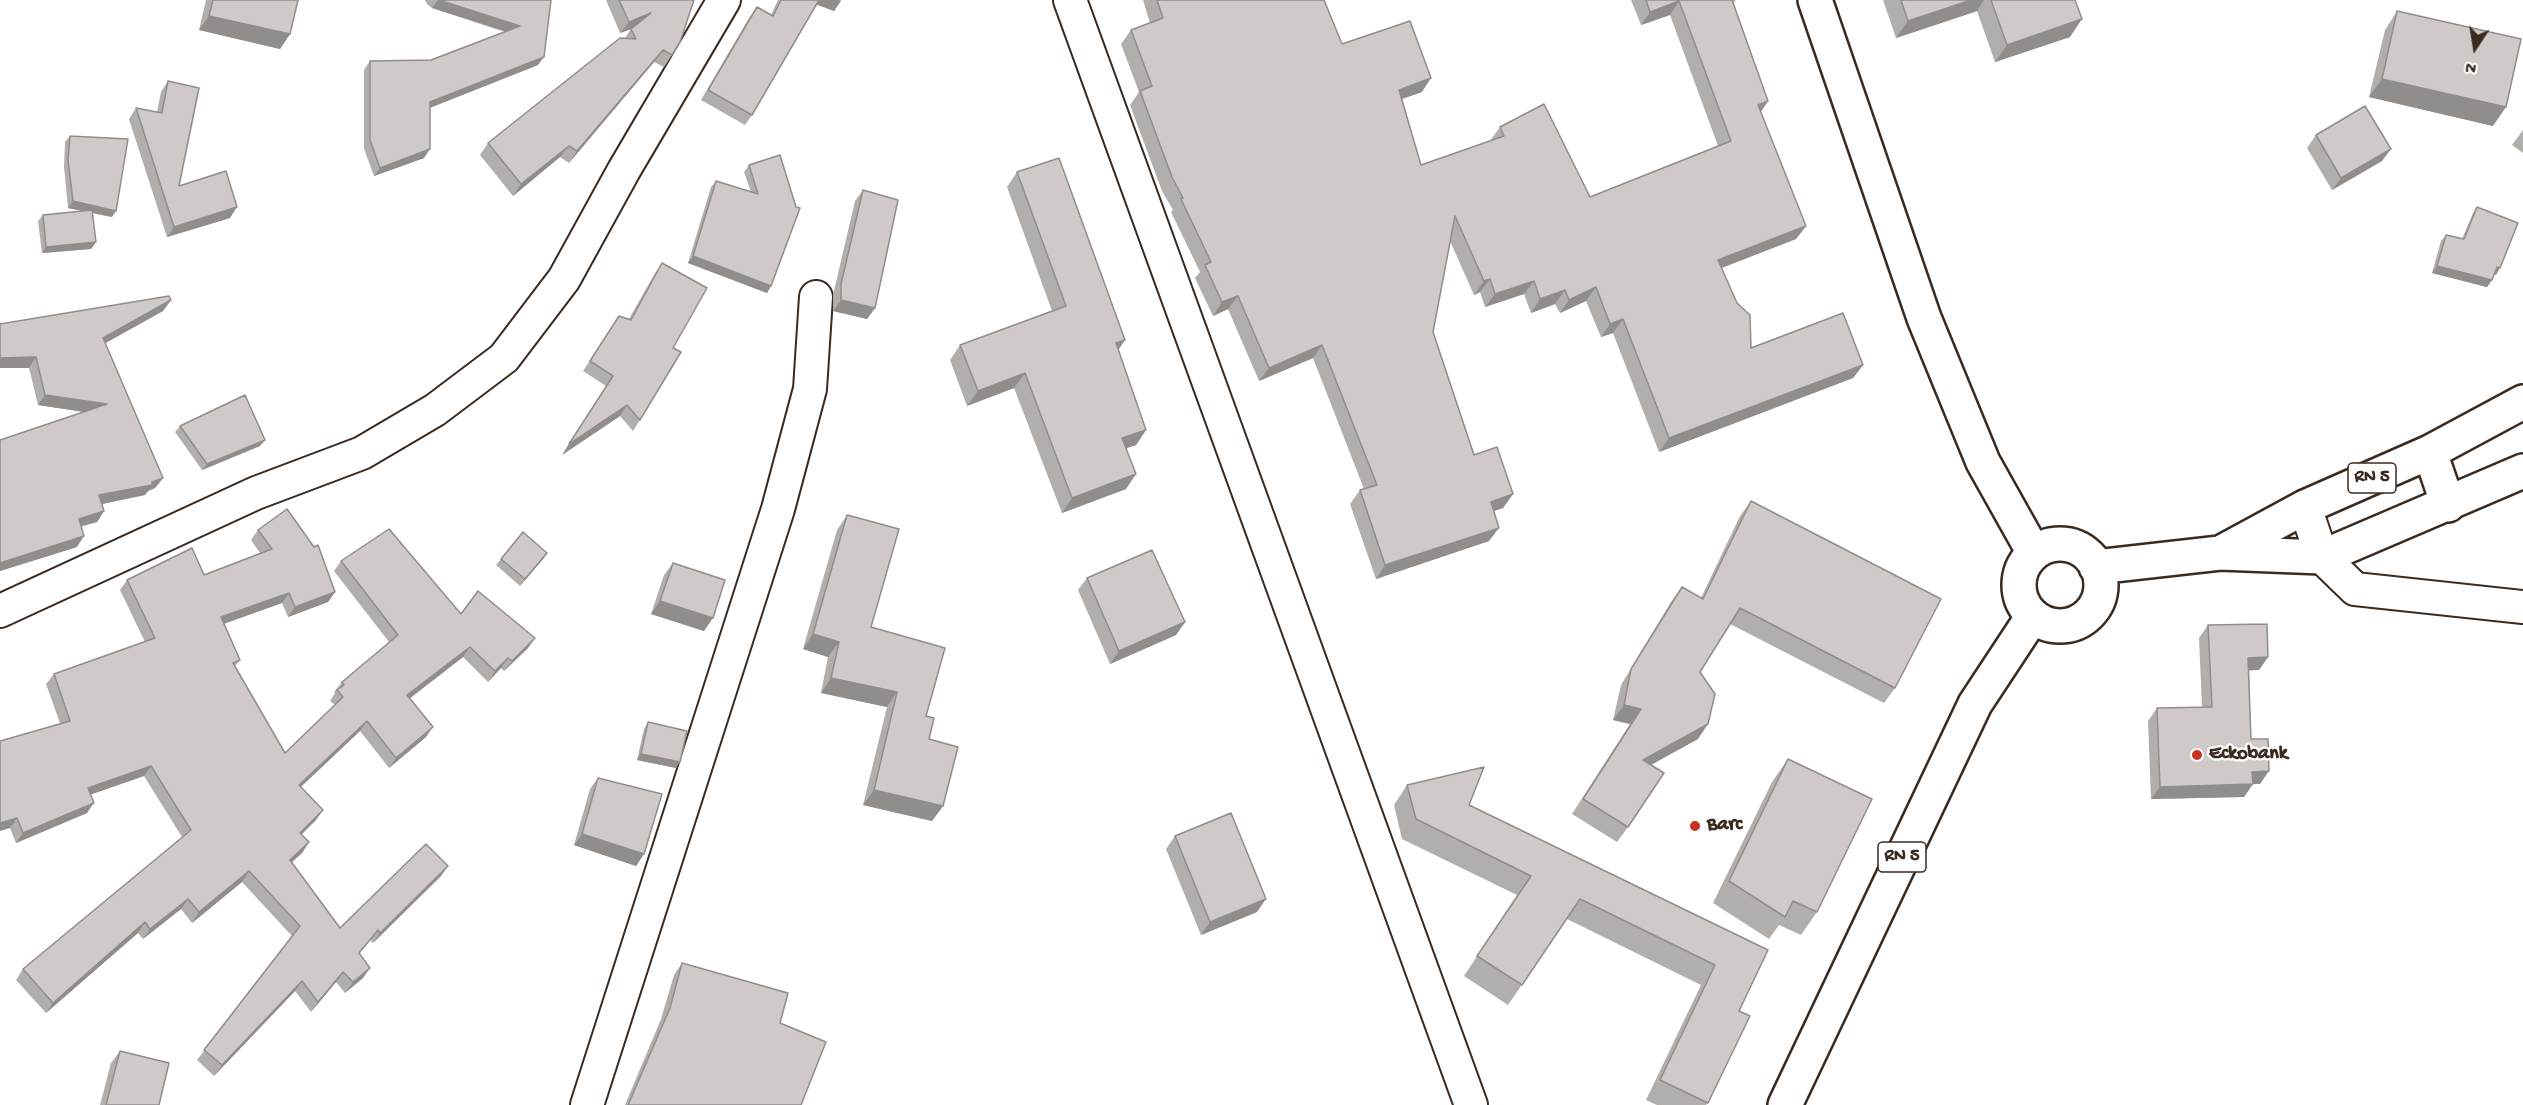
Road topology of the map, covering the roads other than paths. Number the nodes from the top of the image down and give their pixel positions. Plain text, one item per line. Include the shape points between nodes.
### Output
1 (724, 0) edge
2 (1070, 0) edge
3 (1815, 0) edge
4 (816, 297) dead end
5 (2523, 402) edge
6 (2430, 452) junction
7 (2523, 471) edge
8 (2448, 505) junction
9 (2305, 507) junction
10 (2034, 553) junction
11 (2220, 553) junction
12 (2322, 557) junction
13 (2096, 567) junction
14 (2523, 608) edge
15 (0, 611) edge
16 (2033, 616) junction
17 (587, 1105) edge
18 (1471, 1105) edge
19 (1785, 1105) edge

1 - 15 street via 564,279 504,358 435,410 362,453 256,493
2 - 18 street
3 - 10 main road via 1924,318 1983,462
4 - 17 street via 810,389 778,509
5 - 6 main road, RN 5
6 - 8 main road
6 - 9 main road, RN 5
7 - 8 main road, RN 5
8 - 12 main road, RN 5
9 - 11 main road, RN 5
9 - 12 street
10 - 13 main road via 2063,544 2079,548
10 - 16 main road via 2023,566 2018,581 2021,597
11 - 12 main road, RN 5
11 - 13 main road, RN 5
12 - 14 street via 2355,588
13 - 16 main road via 2101,588 2097,604 2087,616 2073,624 2056,626
16 - 19 main road, RN 5 via 1975,704

